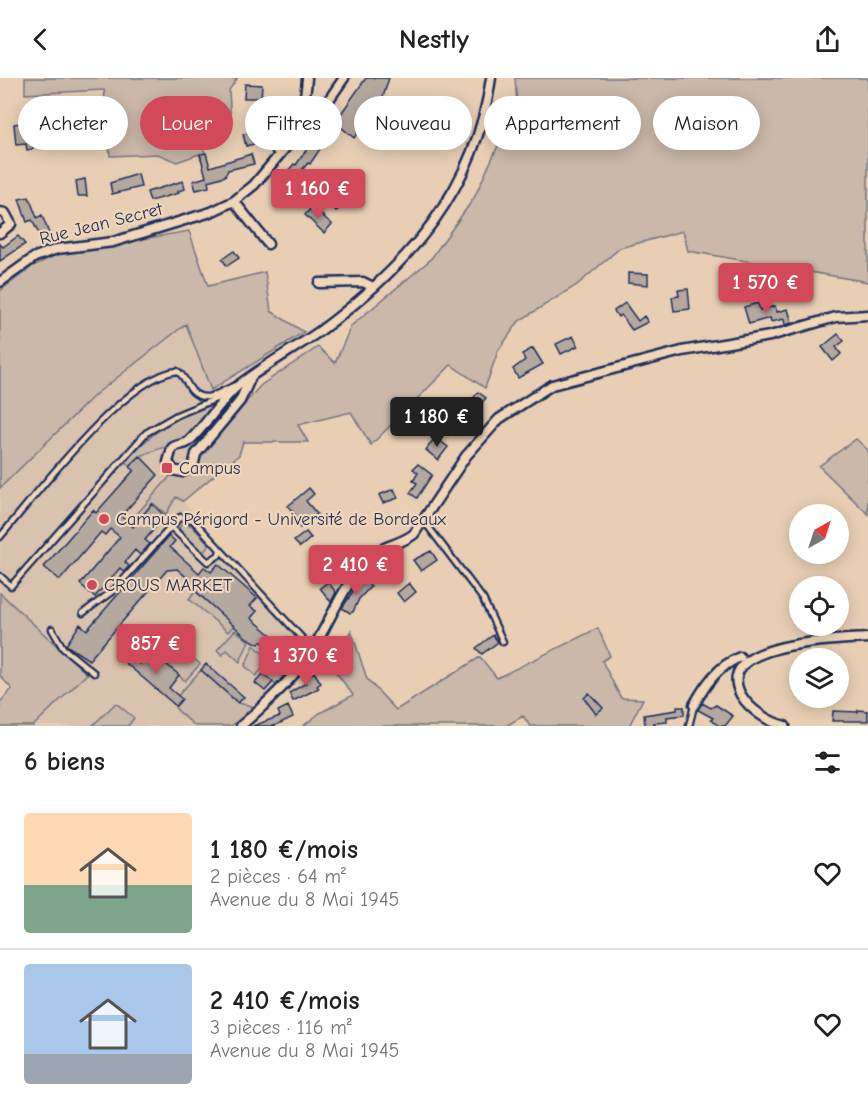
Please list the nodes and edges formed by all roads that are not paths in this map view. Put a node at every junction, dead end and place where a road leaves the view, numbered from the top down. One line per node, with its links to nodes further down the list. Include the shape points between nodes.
1 (307, 78): 4 (street)
2 (344, 78): 5 (street)
3 (491, 78): 13 (street, via 474,148 446,206 411,250)
4 (308, 96)
5 (331, 96)
6 (278, 150): 7 (street, Rue Jean Secret, via 254,185)
7 (234, 201): 10 (street); 11 (street, Rue Jean Secret, via 211,212 113,242 57,249 35,257)
8 (0, 212): 9 (street, via 12,224)
9 (0, 234)
10 (268, 244)
11 (0, 282)
12 (319, 283): 13 (street, via 363,282)
13 (373, 287): 15 (street, via 320,330)
14 (868, 315): 17 (street, via 836,317 770,336 682,351 552,385 499,419 466,456)
15 (251, 377): 16 (street); 16 (street, via 240,401 195,454 194,466 186,472 173,470 168,457 172,448 186,444)
16 (239, 385): 19 (lane, via 203,397 192,391 181,374 173,372 138,390 106,416); 21 (lane, via 221,398 177,415 146,433 11,586)
17 (424, 521): 25 (lane, via 483,599); 26 (street, via 406,540 382,548 368,559 351,580)
18 (171, 527): 20 (lane, via 180,517 193,520); 20 (lane, via 208,562); 22 (lane, via 114,590)
19 (0, 537)
20 (220, 550): 26 (lane)
21 (0, 576)
22 (83, 613)
23 (52, 629): 28 (lane, via 63,648)
24 (868, 638): 32 (street, via 790,645 751,658 743,665 738,681 744,700 764,717)
25 (503, 642)
26 (312, 649): 30 (street, via 287,683)
27 (740, 657): 29 (street, via 716,673)
28 (94, 673)
29 (694, 705): 31 (lane)
30 (241, 726)
31 (689, 726)
32 (786, 726)

